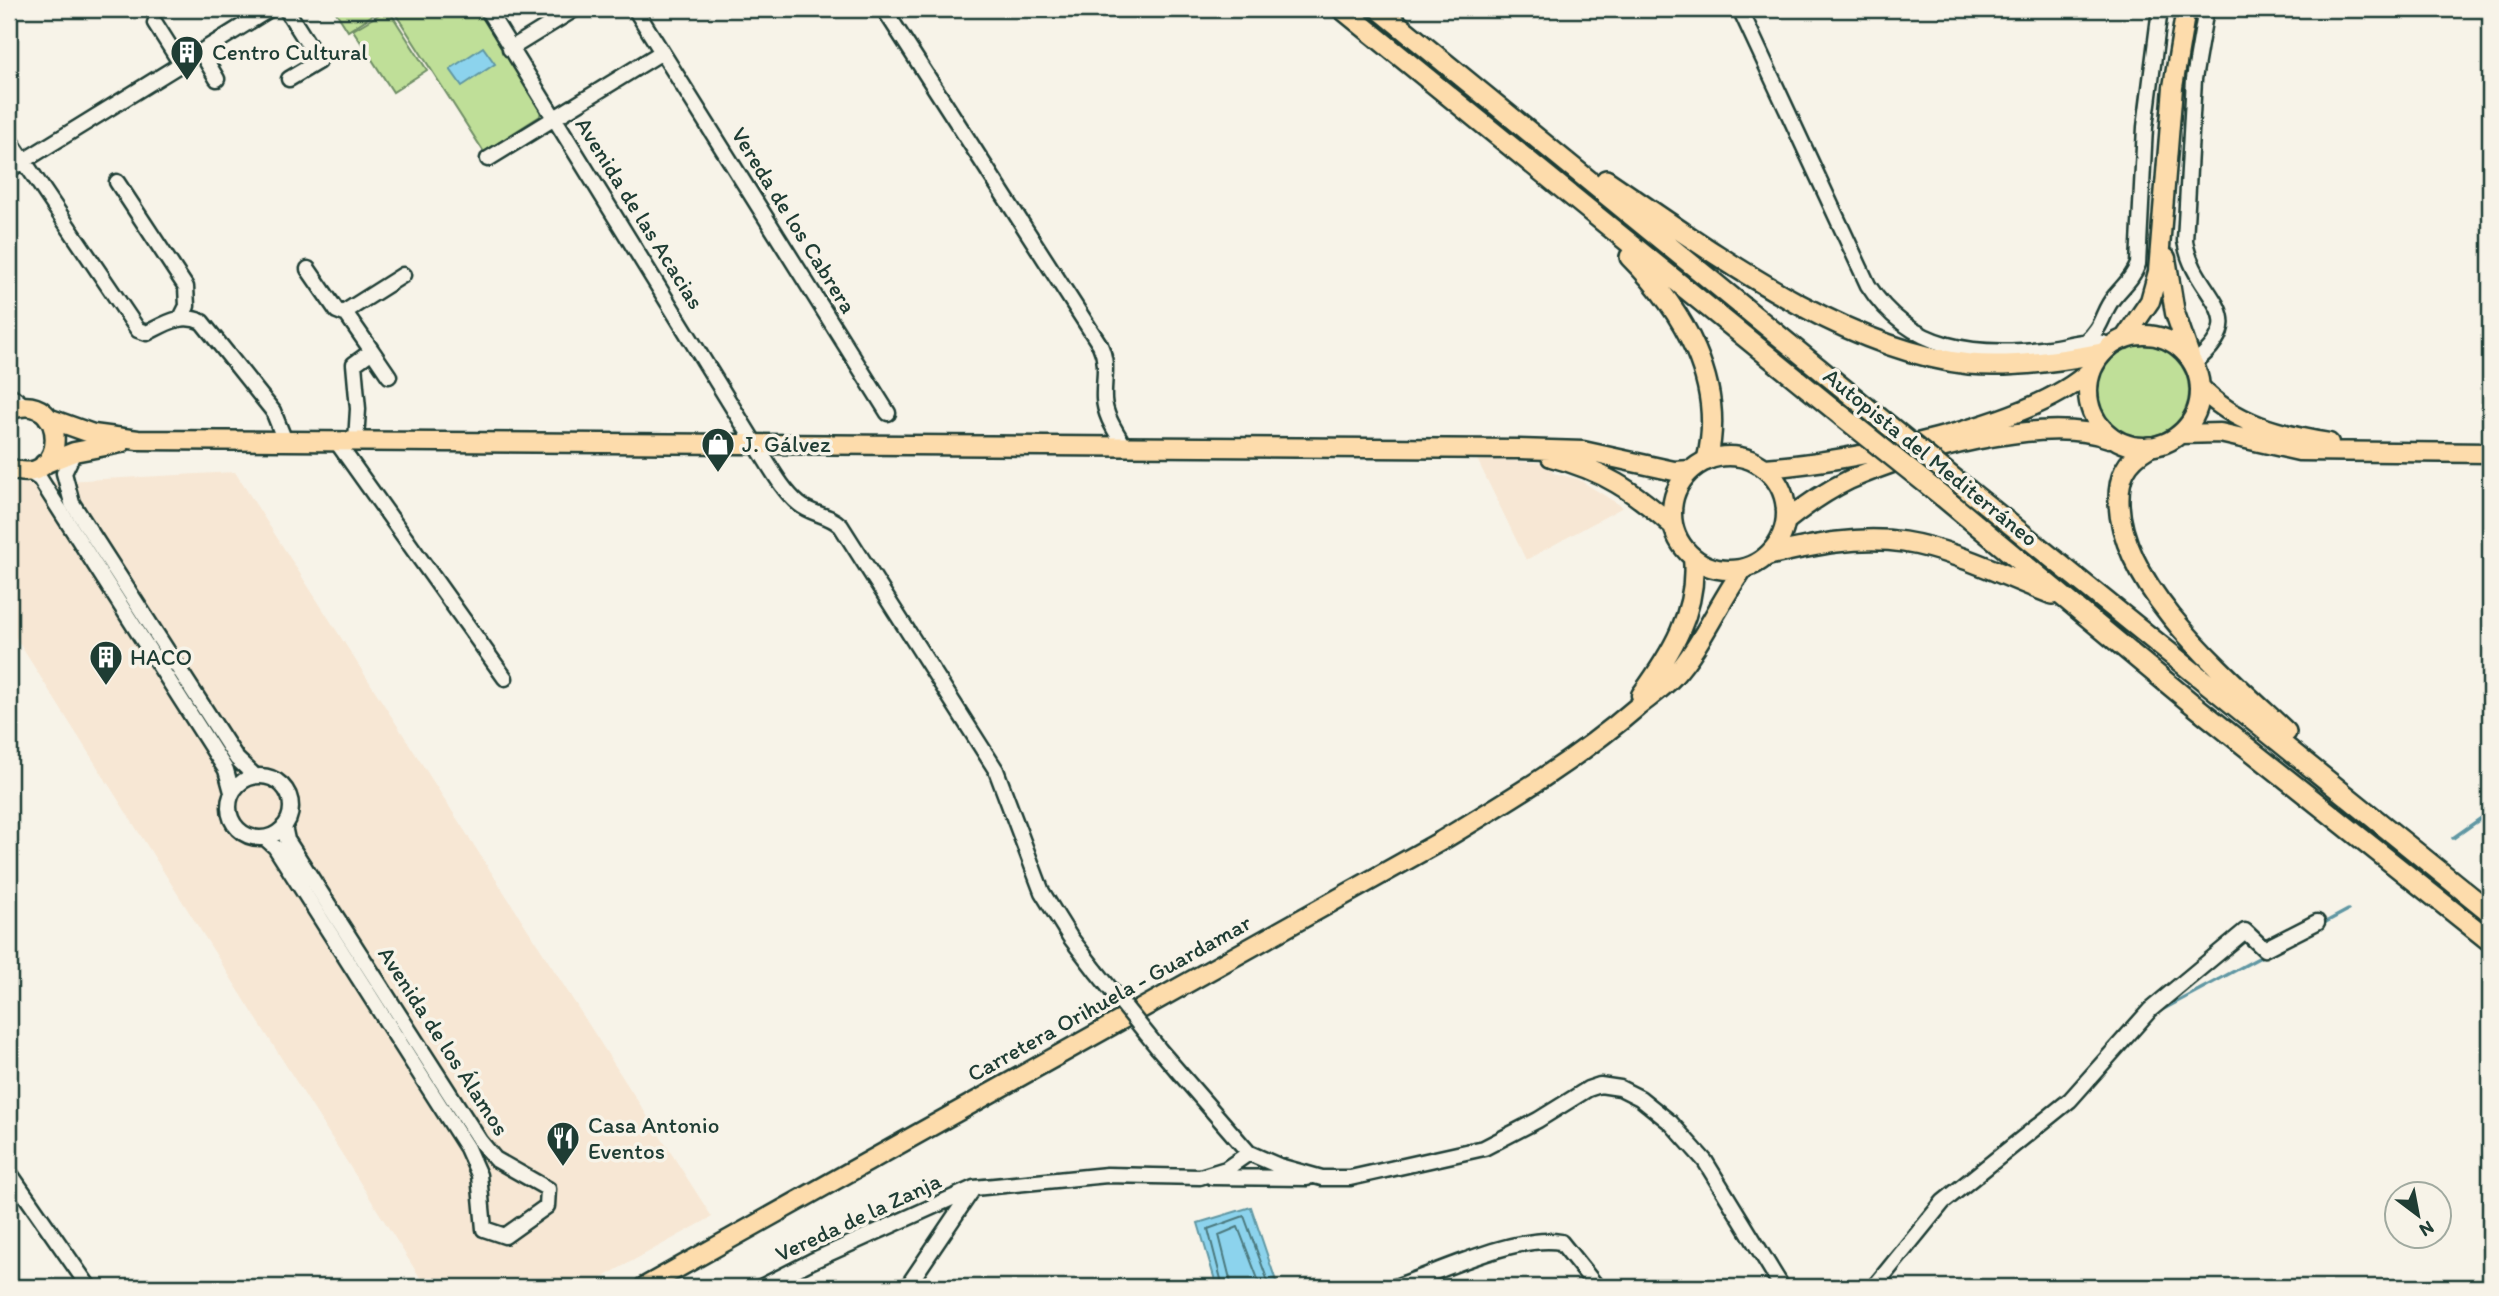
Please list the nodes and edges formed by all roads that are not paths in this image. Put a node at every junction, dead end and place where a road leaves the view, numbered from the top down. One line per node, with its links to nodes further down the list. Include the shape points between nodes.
1 (270, 9): 15 (street)
2 (286, 9): 19 (street, via 319,61)
3 (487, 9): 14 (street, Avenida de las Acacias)
4 (575, 9): 14 (street)
5 (635, 9): 16 (street, Vereda de los Cabrera)
6 (884, 9): 52 (street, via 1100,345 1107,360 1107,415)
7 (1342, 9): 20 (highway, Autopista del Mediterráneo)
8 (1379, 9): 23 (highway, Autopista del Mediterráneo)
9 (1740, 9): 34 (street, via 1880,303 1917,333 1959,350 2021,352)
10 (2160, 9): 33 (street, via 2145,127 2138,264 2114,296)
11 (2186, 9): 28 (main road, via 2173,87)
12 (2206, 9): 37 (street, via 2194,79 2185,241 2192,267 2222,317 2223,328 2211,349)
13 (155, 23): 17 (street)
14 (510, 49): 21 (street, Avenida de las Acacias)
15 (201, 51): 17 (street); 18 (street)
16 (662, 51): 21 (street); 43 (street, Vereda de los Cabrera)
17 (181, 64): 25 (street)
18 (217, 79)
19 (289, 79)
20 (1474, 116): 59 (highway, via 1661,289 1688,331 1703,366 1713,437); 68 (highway, Autopista del Mediterráneo, bridge)
21 (554, 118): 24 (street); 51 (street, Avenida de las Acacias)
22 (9, 139): 25 (street)
23 (1543, 144): 35 (highway, via 1739,268 1883,344 1972,364 2068,360); 76 (highway, Autopista del Mediterráneo, bridge)
24 (488, 159)
25 (23, 161): 26 (street); 32 (street, via 138,330 147,333)
26 (9, 170)
27 (117, 182): 32 (street, via 186,287 187,306)
28 (2165, 219): 35 (main road, via 2150,301); 37 (main road, via 2167,272)
29 (308, 269): 31 (street)
30 (403, 275): 31 (street)
31 (343, 313): 36 (street)
32 (181, 318): 48 (street, via 202,322 273,411)
33 (2104, 321): 34 (street); 35 (street)
34 (2085, 342): 35 (street)
35 (2111, 345): 37 (main road, via 2142,335 2161,337 2178,346); 38 (main road)
36 (372, 351): 39 (street); 50 (street, via 354,364)
37 (2192, 362): 40 (main road)
38 (2091, 370): 47 (main road, via 2088,401 2102,430); 61 (main road, via 2058,395 1981,425 1861,455)
39 (389, 376)
40 (2200, 387): 45 (main road, via 2199,405); 56 (main road, via 2218,405 2267,429 2332,443)
41 (9, 394): 42 (street)
42 (17, 408): 44 (main road)
43 (888, 413)
44 (48, 418): 46 (main road, via 85,431); 58 (main road, via 56,442)
45 (2180, 435): 53 (main road); 56 (main road, via 2220,433 2300,451)
46 (138, 440): 48 (main road); 55 (main road)
47 (2115, 440): 53 (main road); 63 (main road, via 2093,432 2040,430 1953,446 1847,481)
48 (285, 441): 49 (main road)
49 (336, 441): 50 (main road); 69 (street)
50 (356, 441): 51 (main road)
51 (754, 442): 52 (main road); 79 (street, Avenida de las Acacias, bridge, via 790,495 814,513 832,517 863,561 996,770 1042,892 1070,937)
52 (1123, 444): 54 (main road)
53 (2149, 447): 75 (highway, via 2125,465 2118,492 2128,546 2152,589 2230,678 2299,744)
54 (1518, 449): 59 (main road, via 1583,451 1674,471); 64 (main road, via 1589,467 1637,494)
55 (74, 452): 58 (main road); 62 (street, via 64,474)
56 (2427, 452): 57 (main road)
57 (2490, 453)
58 (43, 464): 60 (main road); 62 (street); 72 (street, via 40,479 226,770)
59 (1699, 465): 61 (main road, via 1728,456); 64 (main road, via 1679,486 1672,504)
60 (9, 468)
61 (1765, 468): 63 (main road, via 1781,492)
62 (72, 503): 71 (street, via 237,759)
63 (1786, 521): 65 (main road, via 1781,539)
64 (1672, 525): 66 (main road)
65 (1769, 555): 67 (main road); 68 (highway, via 1830,542 1902,542)
66 (1693, 558): 67 (main road, via 1716,570); 70 (main road, Carretera Orihuela - Guardamar, via 1695,583 1690,604 1671,650 1634,704)
67 (1743, 569): 70 (main road, Carretera Orihuela - Guardamar, via 1672,677)
68 (2066, 599): 78 (highway, Autopista del Mediterráneo)
69 (505, 678)
70 (1594, 745): 85 (main road, Carretera Orihuela - Guardamar, via 1441,841)
71 (255, 776): 72 (street); 73 (street, via 276,780 286,789 291,809)
72 (232, 792): 74 (street, via 232,821 245,834)
73 (284, 826): 74 (street); 74 (street, Avenida de los Álamos, via 287,841 480,1141 495,1159 548,1189 547,1206 505,1236 484,1228 479,1175 467,1148)
74 (266, 839)
75 (2490, 905)
76 (2490, 912)
77 (2317, 922): 91 (street, via 2264,948 2245,931 2150,1010 2070,1100 1943,1202)
78 (2490, 941)
79 (1249, 1153): 81 (street, via 1226,1169); 82 (street)
80 (9, 1172): 84 (street)
81 (1200, 1177): 82 (street, Vereda de la Zanja); 83 (street, Vereda de la Zanja, via 1094,1176)
82 (1322, 1178): 90 (street, Vereda de la Zanja, via 1350,1178 1484,1148 1588,1089 1600,1085 1620,1088 1671,1123 1706,1161)
83 (974, 1188): 86 (street, Vereda de la Zanja); 87 (street)
84 (89, 1287)
85 (644, 1287)
86 (761, 1287)
87 (907, 1287)
88 (1395, 1287): 89 (street, via 1543,1239 1561,1242)
89 (1597, 1287)
90 (1782, 1287)
91 (1874, 1287)

